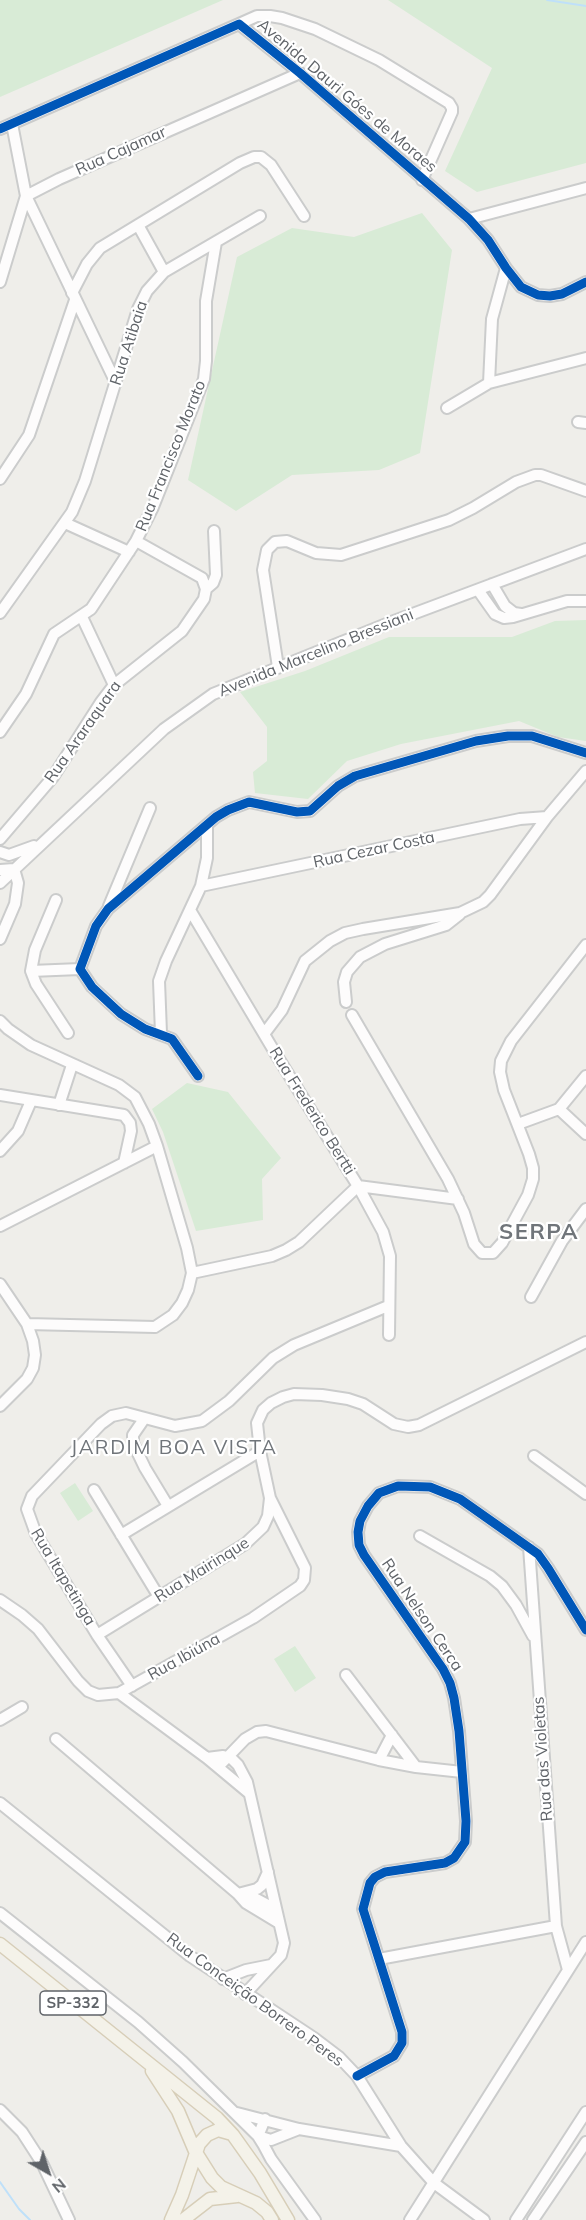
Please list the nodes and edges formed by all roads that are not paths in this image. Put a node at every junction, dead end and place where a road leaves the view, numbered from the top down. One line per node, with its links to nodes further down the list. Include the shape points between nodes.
1 (239, 24): 2 (street, Avenida Dauri Góes de Moraes); 3 (street, Avenida Dauri Góes de Moraes); 5 (street, via 257,16 270,16 315,29 379,60 449,103 452,112)
2 (300, 73): 5 (street, Avenida Dauri Góes de Moraes); 7 (street, Rua Cajamar)
3 (12, 124): 4 (street, Avenida Dauri Góes de Moraes); 7 (street)
4 (0, 129)
5 (422, 180): 10 (street, Avenida Dauri Góes de Moraes)
6 (586, 188): 10 (street)
7 (26, 196): 15 (street); 17 (street)
8 (260, 216): 12 (street, Rua Atibaia)
9 (304, 216): 11 (street, via 271,165 254,157)
10 (469, 219): 13 (street, Avenida Dauri Góes de Moraes)
11 (138, 225): 14 (street); 17 (street, via 100,248 87,264)
12 (216, 242): 14 (street, Rua Atibaia); 26 (street, Rua Francisco Morato, via 206,301 204,379)
13 (506, 268): 16 (street, Avenida Dauri Góes de Moraes, via 521,287 538,296 562,294); 20 (street, via 492,319)
14 (164, 272): 19 (street, Rua Atibaia, via 138,309)
15 (0, 282)
16 (586, 282)
17 (73, 296): 19 (street); 22 (street, via 35,419)
18 (586, 358): 20 (street)
19 (116, 383): 24 (street, Rua Atibaia, via 85,481)
20 (489, 383): 21 (street)
21 (447, 408)
22 (0, 479)
23 (586, 491): 36 (street, via 535,475 449,520 341,555 316,553 287,541 275,542 267,550 263,570)
24 (65, 524): 28 (street); 33 (street, Rua Atibaia)
25 (214, 531): 30 (street, Rua Araraquara, via 216,575)
26 (136, 541): 28 (street, Rua Francisco Morato); 30 (street, via 198,575)
27 (586, 549): 29 (street, Avenida Marcelino Bressiani)
28 (129, 552): 35 (street, Rua Francisco Morato, via 95,604)
29 (492, 584): 31 (street, Avenida Marcelino Bressiani); 34 (street, via 505,606)
30 (206, 589): 37 (street, Rua Araraquara, via 204,599 182,632)
31 (478, 590): 34 (street, via 499,616); 36 (street, Avenida Marcelino Bressiani)
32 (586, 601): 34 (street, via 567,601)
33 (0, 613)
34 (521, 614)
35 (82, 616): 37 (street); 38 (street, Rua Francisco Morato, via 54,634 26,694)
36 (278, 667): 45 (street, Avenida Marcelino Bressiani, via 233,684 193,706)
37 (114, 685): 44 (street, Rua Araraquara, via 53,777)
38 (0, 732)
39 (586, 753): 43 (street, via 532,736 476,741 355,776 310,812 249,802 228,810)
40 (586, 771): 42 (street, Rua Frederico Bertti)
41 (150, 808): 53 (street)
42 (547, 817): 50 (street, Rua Cezar Costa, via 520,819); 55 (street, Rua Frederico Bertti, via 490,895)
43 (207, 825): 50 (street, via 207,858); 53 (street)
44 (0, 839)
45 (43, 843): 46 (street, via 9,855); 47 (street, Avenida Marcelino Bressiani)
46 (0, 852)
47 (14, 869): 48 (street); 49 (street, Avenida Marcelino Bressiani); 52 (street, via 18,883)
48 (0, 870)
49 (0, 883): 52 (street, via 10,888)
50 (201, 886): 54 (street)
51 (56, 900): 59 (street)
52 (15, 904): 56 (street)
53 (108, 909): 58 (street, via 96,926)
54 (190, 910): 64 (street, via 159,981); 65 (street)
55 (460, 913): 60 (street, Rua Frederico Bertti, via 446,925 385,944 360,957 347,972); 65 (street, Rua Frederico Bertti, via 363,929 330,941 304,961 282,1010)
56 (0, 939)
57 (586, 945): 73 (street, via 501,1061 504,1090)
58 (80, 969): 59 (street); 64 (street, via 92,987 121,1014 145,1029)
59 (30, 971): 63 (street)
60 (346, 1002)
61 (352, 1015): 79 (street)
62 (0, 1021): 66 (street, via 31,1044)
63 (68, 1033)
64 (161, 1033): 67 (street, via 177,1044)
65 (264, 1034): 78 (street, Rua Frederico Bertti)
66 (72, 1065): 71 (street); 75 (street, via 129,1091 142,1109)
67 (198, 1076)
68 (586, 1076): 72 (street)
69 (0, 1095): 70 (street)
70 (31, 1101): 71 (street); 76 (street, via 18,1131)
71 (59, 1105): 77 (street, via 124,1115 131,1131)
72 (559, 1109): 73 (street); 74 (street)
73 (518, 1124): 79 (street, via 533,1179 502,1243 492,1253 477,1249)
74 (586, 1134)
75 (157, 1146): 77 (street); 82 (street)
76 (0, 1151)
77 (124, 1162): 81 (street)
78 (358, 1186): 79 (street); 82 (street, via 286,1250); 85 (street, Rua Frederico Bertti, via 388,1244)
79 (458, 1199)
80 (586, 1209): 84 (street, via 562,1241)
81 (2, 1221)
82 (192, 1273): 86 (street, via 182,1303 155,1327)
83 (0, 1284): 86 (street)
84 (531, 1297)
85 (388, 1306): 87 (street, Rua Frederico Bertti); 90 (street, via 294,1345 273,1358 202,1421 175,1426)
86 (27, 1324): 89 (street, via 35,1355 33,1368)
87 (389, 1335)
88 (586, 1342): 91 (street, Rua Mairinque, via 420,1425 394,1424 348,1398 294,1394 283,1397 271,1403 256,1423)
89 (0, 1406)
90 (144, 1419): 96 (street, via 134,1435 136,1452); 103 (street, Rua Itapetinga, via 120,1413 101,1424 44,1482 27,1509 36,1534)
91 (260, 1451): 95 (street, Rua Mairinque); 96 (street)
92 (534, 1456): 94 (street)
93 (94, 1490): 97 (street)
94 (586, 1494)
95 (270, 1498): 100 (street, Rua Mairinque, via 267,1516 257,1534); 106 (street, Rua Ibiúna, via 305,1568 304,1580 254,1618)
96 (168, 1506): 97 (street)
97 (121, 1535): 100 (street)
98 (420, 1536): 104 (street, via 502,1586)
99 (529, 1547): 102 (street, Rua Nelson Cerca, via 548,1568); 104 (street, Rua das Violetas); 119 (street, Rua Nelson Cerca, via 460,1499 430,1487 387,1489 368,1506 360,1521 359,1545 364,1556 450,1683)
100 (159, 1597): 103 (street, Rua Mairinque)
101 (0, 1600): 107 (street, via 38,1629 88,1691 98,1695)
102 (586, 1630)
103 (97, 1635): 106 (street, Rua Itapetinga)
104 (534, 1638): 128 (street, Rua das Violetas)
105 (346, 1675): 110 (street)
106 (132, 1686): 107 (street, Rua Ibiúna)
107 (119, 1694): 114 (street)
108 (22, 1707): 109 (street)
109 (1, 1716)
110 (392, 1735): 115 (street); 117 (street)
111 (56, 1739): 124 (street)
112 (240, 1746): 113 (street); 115 (street, via 252,1734 266,1731); 118 (street)
113 (227, 1756): 114 (street); 116 (street); 118 (street)
114 (207, 1758): 116 (street)
115 (379, 1760): 117 (street)
116 (218, 1767): 120 (street)
117 (416, 1767): 119 (street)
118 (241, 1770): 120 (street); 121 (street)
119 (462, 1772): 131 (street, Rua Nelson Cerca, via 466,1821 461,1850 445,1863 385,1872 370,1883 363,1909)
120 (232, 1778): 121 (street)
121 (250, 1794): 123 (street)
122 (0, 1803): 134 (street, Rua Conceição Borrero Peres)
123 (268, 1872): 124 (street, via 262,1885); 125 (street)
124 (242, 1894): 125 (street); 127 (street, via 253,1909)
125 (275, 1909): 127 (street)
126 (0, 1912): 140 (street, via 138,2022)
127 (279, 1923): 132 (street, via 283,1950)
128 (556, 1926): 131 (street); 133 (street, Rua das Violetas)
129 (586, 1942): 133 (street)
130 (0, 1944): 136 (main road, SP-332)
131 (379, 1959): 137 (street, Rua Nelson Cerca, via 402,2043 394,2056)
132 (272, 1965): 134 (street); 135 (street)
133 (568, 1970): 152 (street)
134 (223, 1979): 135 (street, Rua Conceição Borrero Peres)
135 (245, 1994): 137 (street, Rua Conceição Borrero Peres, via 314,2038)
136 (146, 2062): 139 (main road, SP-332); 145 (main road, SP-332)
137 (357, 2076): 149 (street, Rua Conceição Borrero Peres)
138 (0, 2110): 155 (street, via 22,2132 42,2163)
139 (178, 2111): 150 (main road, SP-332); 153 (main road, via 187,2159)
140 (233, 2111): 142 (street); 146 (street)
141 (586, 2112): 163 (street)
142 (265, 2119): 143 (street); 146 (street)
143 (278, 2122): 144 (street); 147 (street)
144 (299, 2129): 147 (street); 149 (street)
145 (233, 2135): 150 (main road, via 225,2130 212,2132); 159 (main road, SP-332)
146 (258, 2136): 147 (street); 151 (street)
147 (275, 2138): 151 (street)
148 (586, 2142): 164 (street)
149 (401, 2146): 152 (street, Rua Conceição Borrero Peres)
150 (195, 2151): 153 (main road); 154 (main road, SP-332, via 221,2187)
151 (271, 2159): 160 (street)
152 (434, 2183): 161 (street); 162 (street, Rua Conceição Borrero Peres)
153 (182, 2195): 156 (main road)
154 (242, 2196): 157 (main road, via 210,2199); 158 (main road, SP-332, via 262,2207)
155 (69, 2220)
156 (171, 2220)
157 (183, 2220)
158 (272, 2220)
159 (288, 2220)
160 (315, 2220)
161 (410, 2220)
162 (484, 2220)
163 (516, 2220)
164 (534, 2220)

